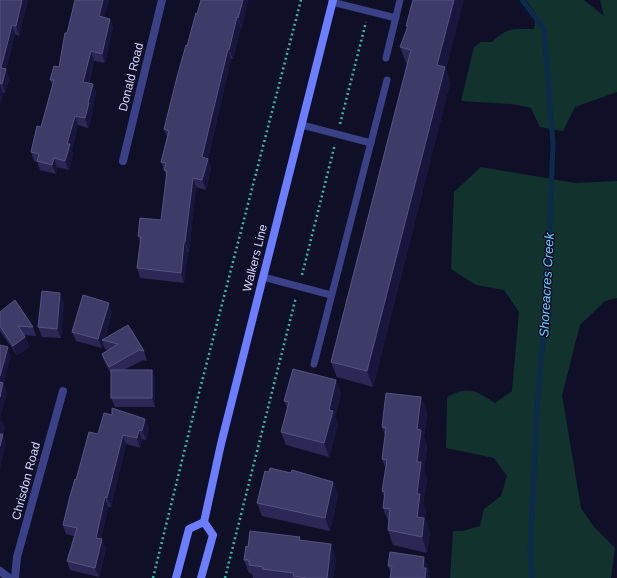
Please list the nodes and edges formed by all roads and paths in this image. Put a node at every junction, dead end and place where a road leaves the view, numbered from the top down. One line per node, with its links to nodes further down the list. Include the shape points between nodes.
1 (162, 0): 10 (street, Donald Road)
2 (301, 0): 19 (path)
3 (400, 0): 5 (lane)
4 (332, 1): 5 (lane); 8 (main road, Walkers Line)
5 (396, 18): 6 (lane)
6 (386, 58)
7 (387, 80): 9 (lane)
8 (302, 125): 9 (lane); 11 (main road, Walkers Line)
9 (371, 143): 12 (lane)
10 (123, 161)
11 (263, 277): 12 (lane); 15 (main road, Walkers Line)
12 (332, 296): 13 (lane)
13 (314, 364)
14 (63, 391): 18 (street, Chrisdon Road, via 17,558)
15 (204, 522): 20 (main road, via 189,529); 21 (main road, via 213,535)
16 (0, 571): 17 (street)
17 (9, 578)
18 (14, 578)
19 (153, 578)
20 (176, 578)
21 (201, 578)

